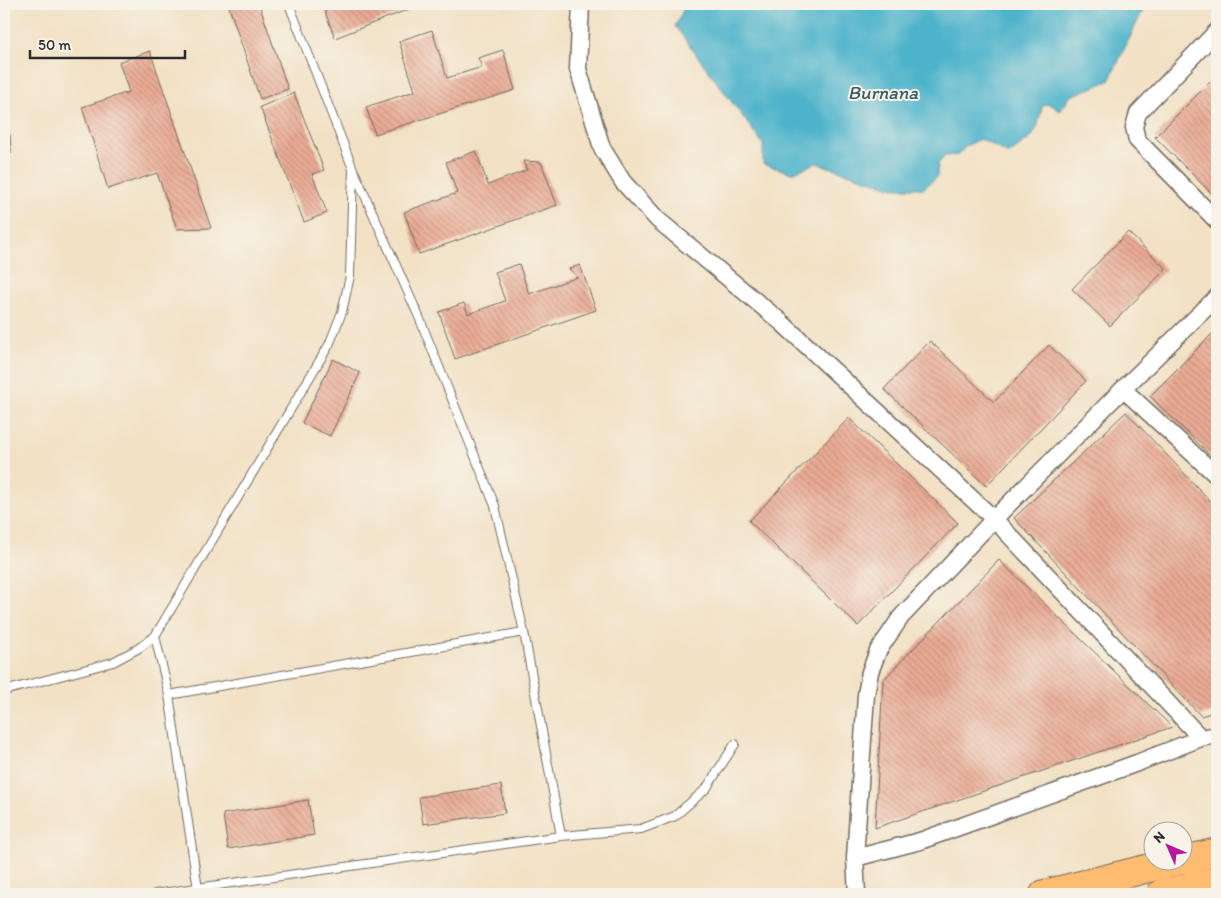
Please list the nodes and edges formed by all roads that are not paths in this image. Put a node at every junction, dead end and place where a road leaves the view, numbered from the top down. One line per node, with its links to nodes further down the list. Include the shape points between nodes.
1 (289, 4): 4 (lane)
2 (581, 4): 9 (street, via 578,69 602,148 623,182 658,220 781,322)
3 (1217, 31): 5 (street, via 1138,113 1134,127 1137,140)
4 (353, 169): 10 (lane, via 419,317 495,506); 11 (lane, via 350,276 342,312 329,345)
5 (1217, 221)
6 (1217, 296): 7 (street)
7 (1122, 390): 8 (street); 9 (street)
8 (1217, 476)
9 (994, 519): 15 (street); 20 (street, via 901,617 878,651 866,694)
10 (524, 632): 13 (lane); 17 (lane)
11 (155, 636): 12 (lane, via 113,662); 13 (lane)
12 (4, 691)
13 (169, 695): 23 (lane)
14 (1217, 735): 15 (street)
15 (1201, 738): 20 (street, via 920,841)
16 (735, 744): 17 (lane, via 706,789 674,816 641,829)
17 (561, 836): 23 (lane)
18 (1217, 852): 19 (highway)
19 (1194, 857)
20 (855, 858): 25 (street)
21 (1144, 870): 26 (highway)
22 (1217, 881): 27 (highway)
23 (198, 889): 24 (lane)
24 (155, 894)
25 (857, 894)
26 (1044, 894)
27 (1161, 894)

